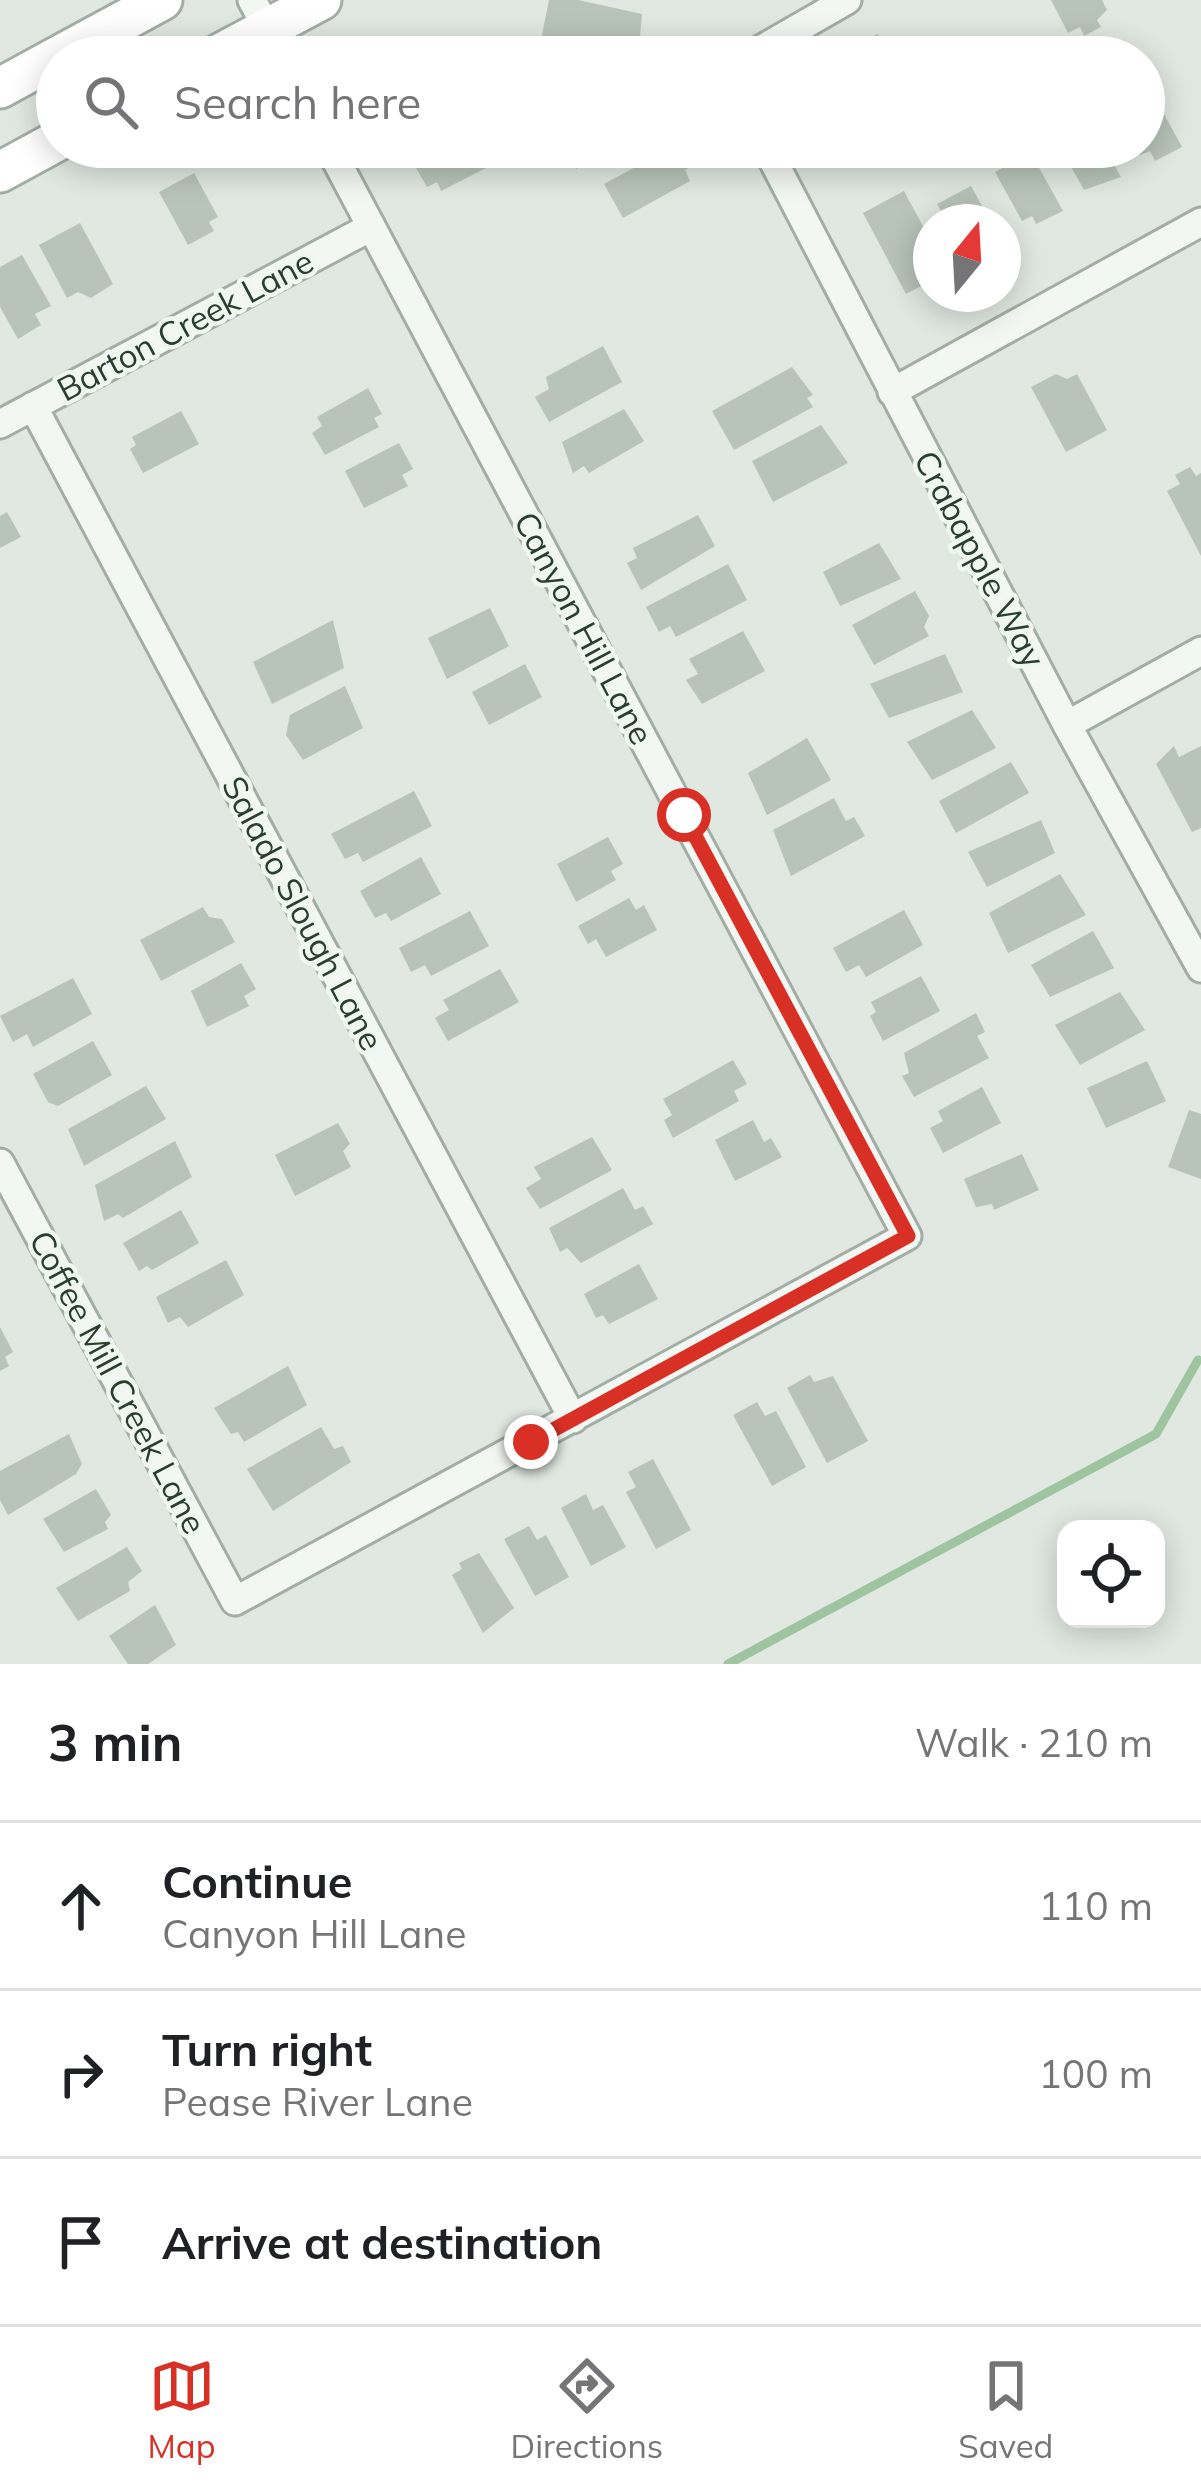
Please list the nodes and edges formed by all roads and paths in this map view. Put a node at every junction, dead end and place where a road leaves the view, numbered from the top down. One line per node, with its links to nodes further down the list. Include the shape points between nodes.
1 (162, 0): 5 (street)
2 (322, 0): 4 (street)
3 (848, 0): 6 (street)
4 (267, 29)
5 (96, 36)
6 (785, 36)
7 (36, 68): 8 (street)
8 (0, 88)
9 (36, 152): 12 (street)
10 (340, 168): 14 (street, Canyon Hill Lane)
11 (777, 168): 15 (street, Crabapple Way)
12 (0, 172)
13 (1201, 222): 15 (street)
14 (371, 226): 16 (street, Barton Creek Lane); 22 (street, Canyon Hill Lane, via 908,1236)
15 (892, 392): 19 (street, Crabapple Way)
16 (33, 406): 17 (street, Barton Creek Lane); 22 (street, Salado Slough Lane)
17 (0, 424)
18 (1201, 651): 19 (street)
19 (1067, 725): 20 (street, Crabapple Way)
20 (1201, 968)
21 (0, 1163): 22 (street, Coffee Mill Creek Lane, via 235,1601)
22 (573, 1419)

